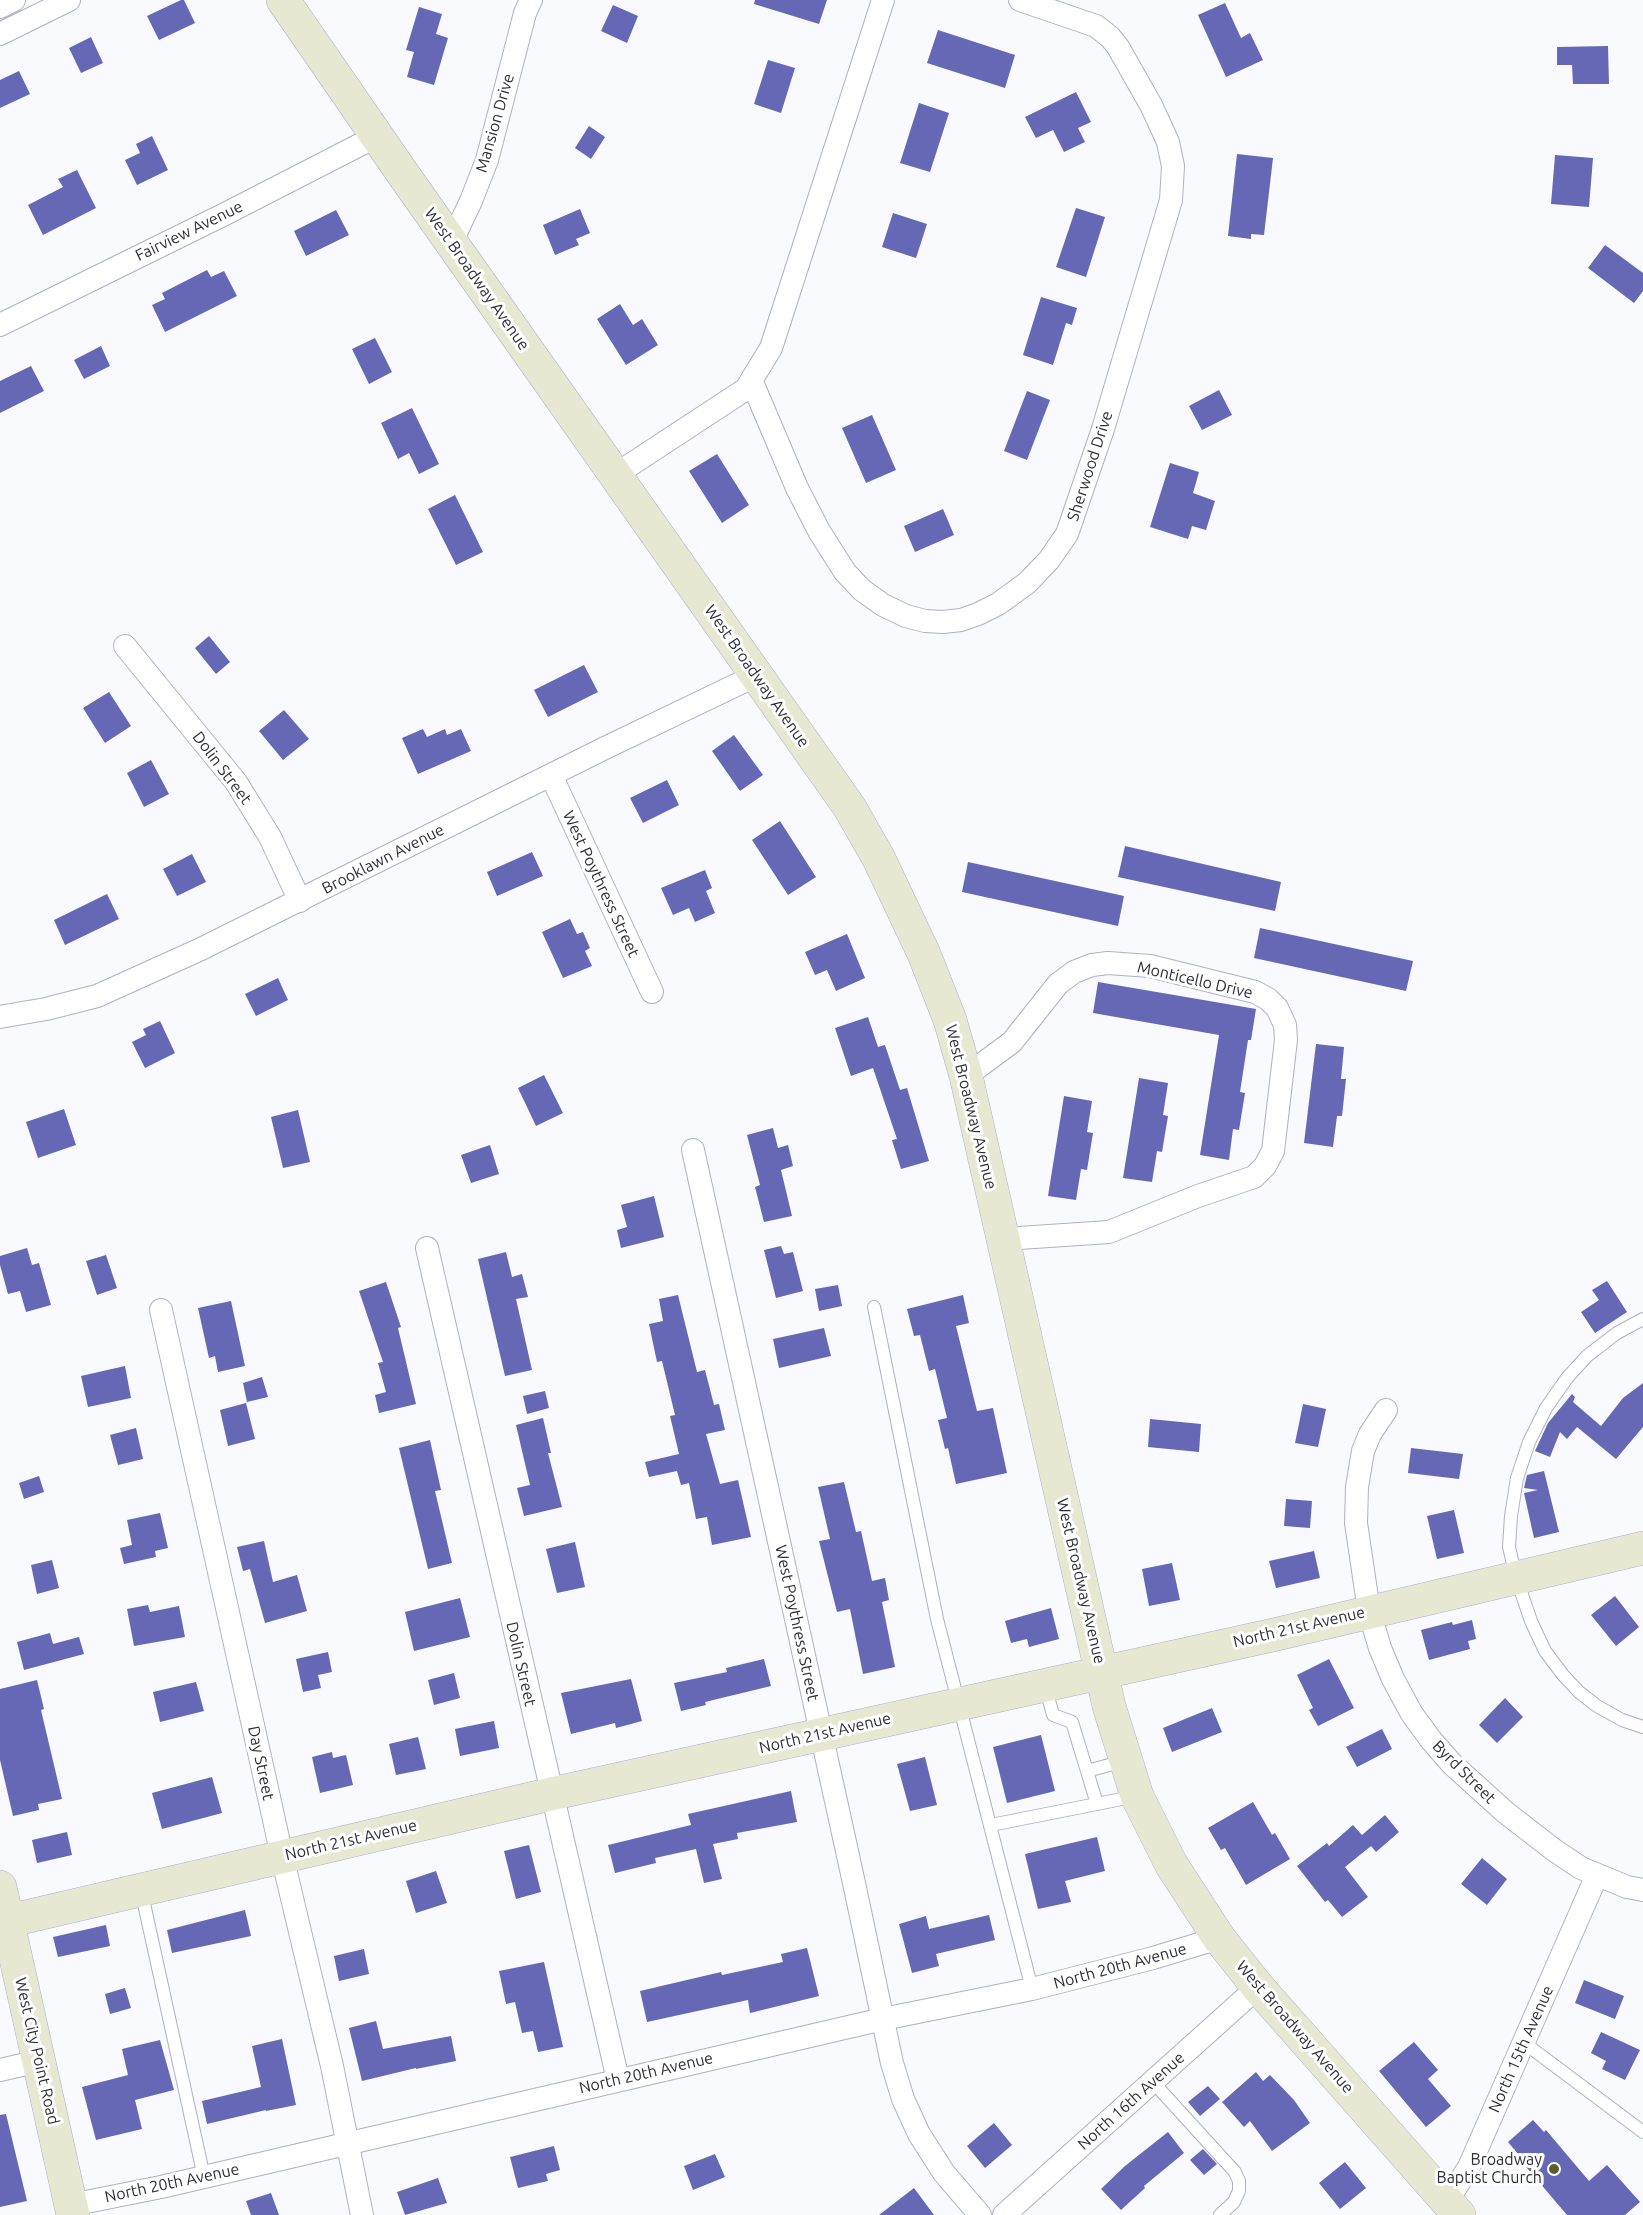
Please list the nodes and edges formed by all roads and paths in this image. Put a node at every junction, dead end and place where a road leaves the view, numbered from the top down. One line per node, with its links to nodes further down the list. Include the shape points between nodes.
1 (14, 0): 7 (street)
2 (69, 0): 8 (street)
3 (283, 0): 9 (main road, West Broadway Avenue)
4 (531, 0): 10 (street, Mansion Drive, via 487,160)
5 (883, 0): 12 (street, via 771,348)
6 (1020, 0): 12 (street, Sherwood Drive, via 1096,26 1110,37 1151,105 1168,142 1173,166 1172,200 1103,429 1067,534 1049,560 1027,583 998,604 961,620 925,621 883,605 845,572 819,531)
7 (0, 7)
8 (0, 34)
9 (377, 136): 10 (main road, West Broadway Avenue); 11 (street, Fairview Avenue)
10 (452, 243): 13 (main road, West Broadway Avenue)
11 (0, 325)
12 (752, 382): 13 (street)
13 (615, 475): 15 (main road, West Broadway Avenue)
14 (125, 646): 17 (street, Dolin Street, via 236,782 270,837)
15 (757, 675): 16 (street, Brooklawn Avenue); 20 (main road, West Broadway Avenue, via 850,808 879,859 924,954 950,1020)
16 (551, 775): 17 (street, Brooklawn Avenue); 18 (street, West Poythress Street)
17 (300, 901): 19 (street, Brooklawn Avenue, via 97,996)
18 (652, 992)
19 (0, 1017)
20 (966, 1076): 22 (main road, West Broadway Avenue); 22 (street, Monticello Drive, via 1012,1042 1058,984 1092,965 1150,966 1255,992 1277,1008 1285,1025 1273,1152 1254,1177 1109,1232)
21 (693, 1150): 35 (street, West Poythress Street)
22 (1004, 1239): 31 (main road, West Broadway Avenue)
23 (427, 1248): 38 (street, Dolin Street)
24 (874, 1307): 33 (lane, via 937,1619)
25 (161, 1310): 42 (street, Day Street)
26 (1643, 1319): 29 (lane, via 1587,1356 1574,1370 1546,1408 1529,1442 1517,1478 1511,1516 1509,1547)
27 (1386, 1410): 30 (street, Byrd Street, via 1370,1434 1357,1487 1356,1523)
28 (1643, 1548): 29 (main road, North 21st Avenue)
29 (1516, 1577): 30 (main road, North 21st Avenue); 34 (lane, via 1545,1651 1563,1676 1597,1706)
30 (1369, 1611): 31 (main road, North 21st Avenue); 43 (street, Byrd Street, via 1393,1679 1431,1740 1505,1812 1554,1850)
31 (1102, 1672): 32 (main road, North 21st Avenue); 36 (main road, West Broadway Avenue)
32 (1044, 1684): 33 (main road, North 21st Avenue); 37 (lane, via 1053,1715 1072,1722)
33 (959, 1703): 35 (main road, North 21st Avenue); 41 (lane)
34 (1643, 1727)
35 (821, 1733): 38 (main road, North 21st Avenue); 51 (street, West Poythress Street)
36 (1125, 1761): 37 (lane); 39 (main road, West Broadway Avenue)
37 (1087, 1772): 40 (lane)
38 (551, 1794): 42 (main road, North 21st Avenue); 55 (street, Dolin Street)
39 (1137, 1796): 40 (lane); 48 (main road, West Broadway Avenue, via 1172,1864)
40 (1097, 1804): 41 (lane)
41 (991, 1826): 50 (lane)
42 (282, 1856): 45 (main road, North 21st Avenue); 58 (street, Day Street)
43 (1596, 1875): 46 (street, Byrd Street); 52 (street, North 15th Avenue)
44 (0, 1887): 47 (main road, West City Point Road)
45 (141, 1889): 47 (main road, North 21st Avenue); 59 (lane)
46 (1643, 1890)
47 (8, 1921): 53 (main road, West City Point Road)
48 (1220, 1938): 49 (main road, West Broadway Avenue); 50 (street, North 20th Avenue)
49 (1258, 1987): 56 (street, North 16th Avenue); 61 (main road, West Broadway Avenue)
50 (1032, 1989): 51 (street, North 20th Avenue)
51 (883, 2019): 55 (street, North 20th Avenue); 63 (street, West Poythress Street, via 897,2081 919,2134 944,2173)
52 (1523, 2042): 57 (lane); 61 (street, North 15th Avenue)
53 (39, 2061): 54 (street); 60 (main road, West City Point Road)
54 (0, 2070)
55 (618, 2080): 58 (street, North 20th Avenue)
56 (1153, 2082): 64 (street, North 16th Avenue); 65 (lane, via 1235,2172 1239,2191)
57 (1643, 2132)
58 (348, 2143): 59 (street, North 20th Avenue); 62 (street, Day Street)
59 (204, 2176): 60 (street, North 20th Avenue)
60 (72, 2210)
61 (1446, 2210)
62 (362, 2215)
63 (980, 2215)
64 (1004, 2215)
65 (1220, 2215)

